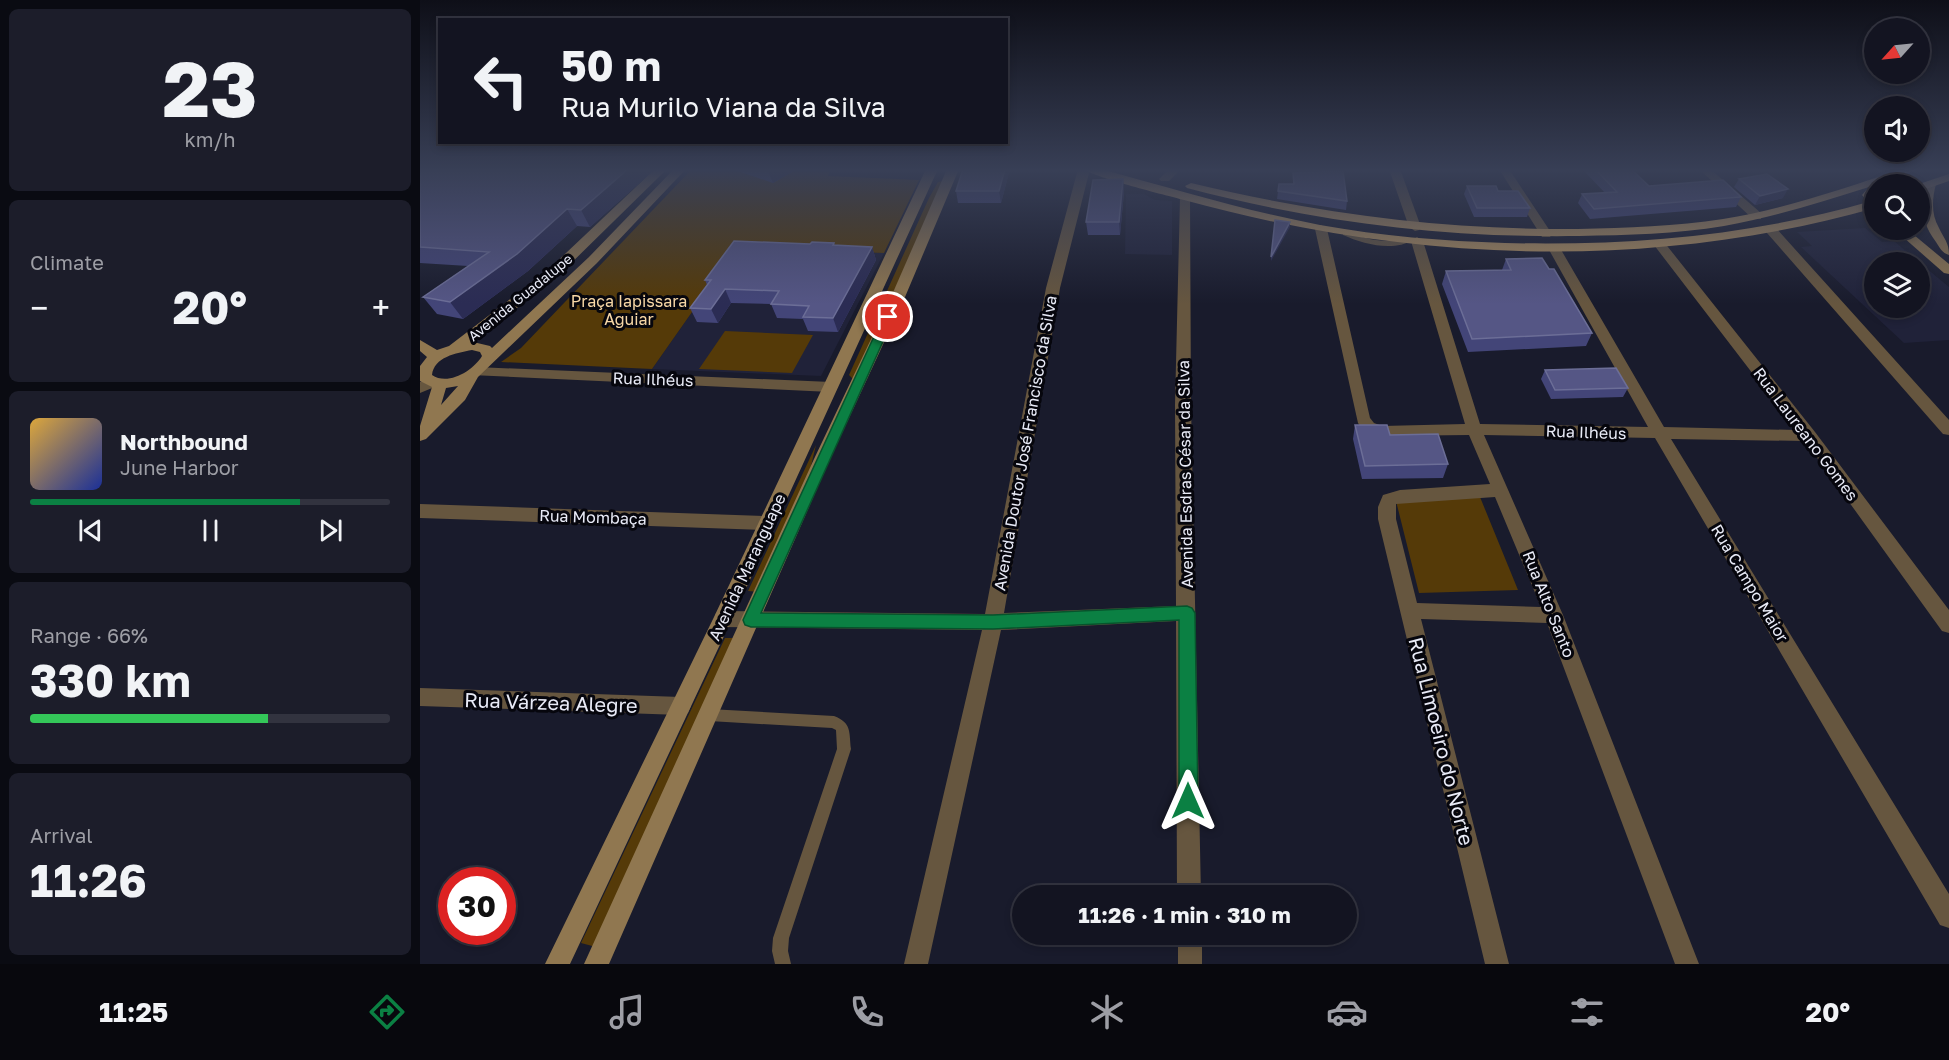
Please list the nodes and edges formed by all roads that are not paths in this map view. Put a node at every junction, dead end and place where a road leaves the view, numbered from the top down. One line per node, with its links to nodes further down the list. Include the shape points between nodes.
1 (615, 214): 27 (main road, Avenida Guadalupe, via 553,273)
2 (636, 214): 29 (main road, Avenida Guadalupe)
3 (912, 214): 31 (main road, Avenida Maranguape)
4 (933, 214): 37 (main road, Avenida Maranguape)
5 (1072, 214): 46 (street, Avenida Doutor José Francisco da Silva, via 1053,288)
6 (1186, 214): 42 (street, Avenida Esdras César da Silva, via 1183,405)
7 (1258, 214): 16 (main road)
8 (1314, 214): 18 (main road)
9 (1407, 214): 18 (street, Rua Alto Santo)
10 (1533, 214): 20 (street, Rua Campo Maior)
11 (1755, 214): 14 (street)
12 (1765, 214): 14 (main road)
13 (1835, 214): 17 (main road)
14 (1757, 216): 20 (main road)
15 (1930, 221): 23 (main road)
16 (1321, 229): 18 (main road); 32 (street, Rua Ilhéus, via 1365,424 1382,431)
17 (1771, 230): 22 (main road); 33 (street)
18 (1414, 236): 20 (main road); 32 (street, Rua Alto Santo)
19 (1913, 240): 21 (main road)
20 (1550, 241): 22 (main road); 35 (street, Rua Campo Maior)
21 (1916, 243): 24 (main road); 25 (main road)
22 (1660, 245): 36 (street, Rua Laureano Gomes)
23 (1949, 251)
24 (1949, 264)
25 (1949, 270)
26 (420, 344): 28 (main road)
27 (454, 349): 28 (main road); 29 (main road, via 485,349 488,352)
28 (428, 365): 30 (main road, via 424,377)
29 (479, 369): 30 (main road, via 459,380); 31 (street, Rua Ilhéus); 34 (main road, Avenida Guadalupe, via 460,396)
30 (431, 385): 34 (main road, Avenida Guadalupe)
31 (831, 387): 37 (main road, via 840,394 821,439); 40 (main road, Avenida Maranguape)
32 (1474, 429): 35 (street, Rua Ilhéus); 38 (street, Rua Alto Santo)
33 (1949, 430)
34 (424, 431)
35 (1660, 434): 36 (street, Rua Ilhéus); 52 (street, Rua Campo Maior)
36 (1809, 436): 47 (street, Rua Laureano Gomes)
37 (822, 459): 45 (main road, Avenida Maranguape)
38 (1502, 489): 41 (street, Rua Limoeiro do Norte, via 1400,496 1387,503 1387,519); 43 (street, Rua Alto Santo)
39 (420, 511): 40 (street, Rua Mombaça)
40 (766, 523): 44 (main road, Avenida Maranguape)
41 (1410, 610): 43 (street); 59 (street, Rua Limoeiro do Norte)
42 (1187, 613): 46 (street); 51 (street, Avenida Esdras César da Silva)
43 (1554, 615): 60 (street, Rua Alto Santo)
44 (723, 620): 45 (street); 49 (main road, Avenida Maranguape)
45 (751, 620): 46 (street); 50 (main road, Avenida Maranguape)
46 (993, 622): 57 (street, Avenida Doutor José Francisco da Silva)
47 (1949, 625)
48 (420, 698): 49 (street, Rua Várzea Alegre)
49 (681, 706): 54 (main road, Avenida Maranguape)
50 (709, 715): 55 (main road, Avenida Maranguape); 56 (lane, via 834,722 842,728 844,749 782,938)
51 (1189, 885)
52 (1949, 916)
53 (1190, 945): 58 (street)
54 (557, 964)
55 (596, 964)
56 (783, 964)
57 (916, 964)
58 (1190, 964)
59 (1497, 964)
60 (1687, 964)

